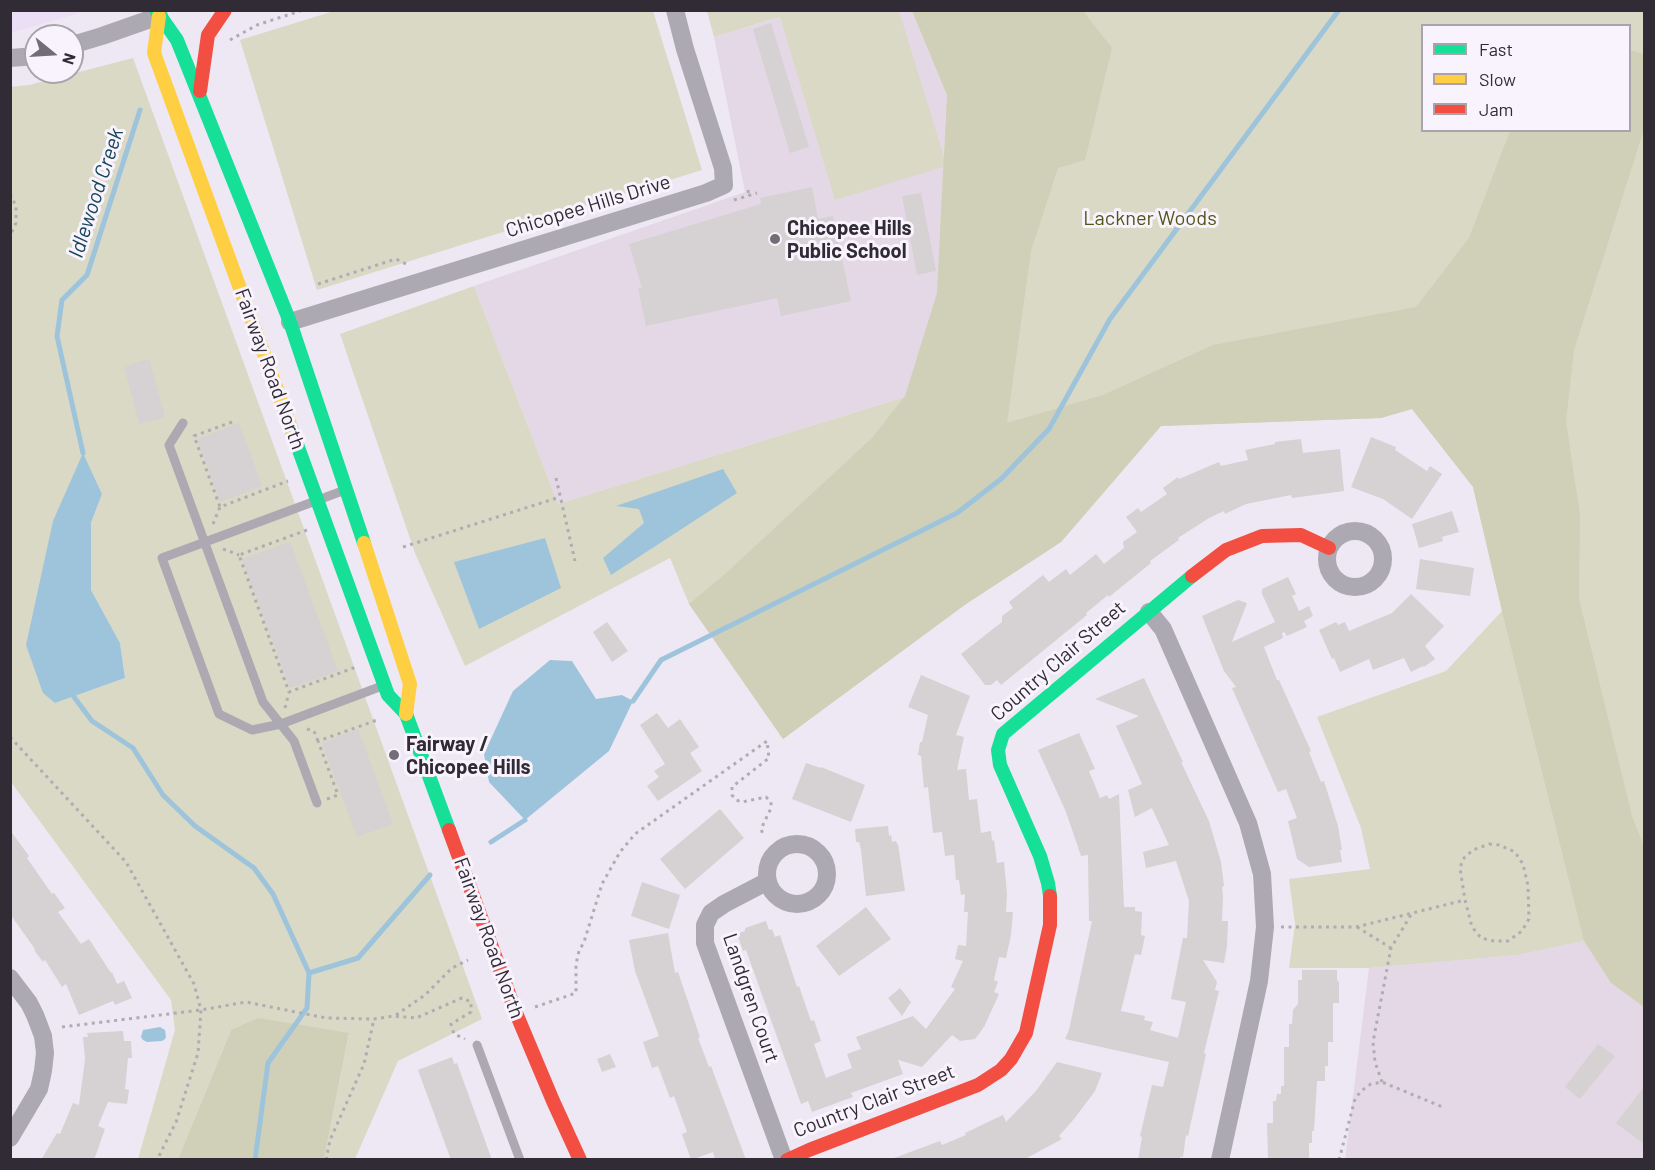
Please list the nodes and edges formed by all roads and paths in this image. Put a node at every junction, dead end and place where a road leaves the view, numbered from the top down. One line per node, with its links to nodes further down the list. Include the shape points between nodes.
1 (225, 10): 7 (main road, via 208,35)
2 (303, 10): 6 (path, via 257,25)
3 (675, 10): 14 (street, Chicopee Hills Drive, via 723,168 724,184 706,193)
4 (164, 12): 5 (street); 7 (main road, Fairway Road North); 23 (main road, Fairway Road North, via 154,53)
5 (84, 41)
6 (228, 41)
7 (200, 95): 14 (main road, Fairway Road North)
8 (747, 190): 10 (path)
9 (10, 194): 11 (path, via 16,206 16,223)
10 (749, 196)
11 (10, 236)
12 (412, 267): 13 (path, via 396,259)
13 (318, 284)
14 (290, 322): 21 (main road, Fairway Road North)
15 (232, 422): 17 (path, via 194,436)
16 (183, 423): 27 (lane, via 169,445)
17 (196, 441): 18 (path); 24 (path)
18 (188, 444)
19 (556, 478): 22 (path)
20 (292, 480): 24 (path)
21 (347, 489): 23 (lane); 38 (main road, Fairway Road North, via 410,684)
22 (560, 497): 28 (path); 32 (path)
23 (318, 500): 27 (lane); 35 (main road, Fairway Road North)
24 (220, 507): 25 (path)
25 (213, 523)
26 (310, 529): 31 (path)
27 (205, 542): 40 (lane, via 263,702); 40 (lane, via 162,558 219,714 252,730)
28 (403, 548)
29 (1329, 548): 33 (main road, via 1301,535 1262,536 1226,550)
30 (224, 550): 31 (path)
31 (239, 555): 36 (path)
32 (575, 561)
33 (1149, 612): 50 (street, Country Clair Street, via 1163,629 1248,823 1262,874); 68 (main road, Country Clair Street, via 1003,734 998,750 1000,765 1040,856 1051,904 1050,925 1026,1033 1011,1059 978,1085)
34 (360, 665): 36 (path)
35 (385, 685): 38 (main road, Fairway Road North, via 388,695); 40 (lane)
36 (289, 692): 37 (path)
37 (285, 708)
38 (406, 714): 56 (main road, Fairway Road North)
39 (380, 719): 43 (path)
40 (281, 724): 45 (lane, via 294,741)
41 (305, 729): 43 (path, via 314,731)
42 (10, 737): 55 (path, via 126,861 194,984)
43 (318, 741): 44 (path)
44 (338, 795)
45 (317, 803)
46 (764, 837): 56 (path, via 761,829 771,802 766,797 736,800 732,788 769,758 766,741 635,834 602,884 579,951 576,993)
47 (768, 881): 68 (street, Landgren Court, via 711,913 705,925 705,943)
48 (1465, 900): 48 (path, via 1460,868 1473,850 1499,844 1515,852 1523,864 1528,886 1529,919 1522,931 1508,941 1481,938 1472,927); 49 (path)
49 (1412, 913): 51 (path); 52 (path)
50 (1265, 927): 51 (path); 69 (street, Country Clair Street, via 1259,981)
51 (1356, 927): 52 (path)
52 (1391, 948): 61 (path, via 1373,1042)
53 (468, 960): 57 (path, via 452,968 426,995)
54 (10, 978): 63 (street, via 39,1024 45,1053 39,1089)
55 (201, 1010): 58 (path, via 246,1002 326,1018); 59 (path); 64 (path, via 198,1053 177,1122)
56 (516, 1013): 67 (main road, Fairway Road North)
57 (394, 1016): 58 (path); 60 (path, via 416,1018 462,998 471,1002 471,1011 451,1024 454,1034)
58 (374, 1019): 65 (path, via 364,1064 330,1140)
59 (62, 1027)
60 (477, 1045): 66 (lane)
61 (1382, 1082): 62 (path); 70 (path, via 1371,1084 1355,1099)
62 (1445, 1108)
63 (10, 1138)
64 (157, 1160)
65 (326, 1160)
66 (520, 1160)
67 (580, 1160)
68 (785, 1160)
69 (1220, 1160)
70 (1339, 1160)

